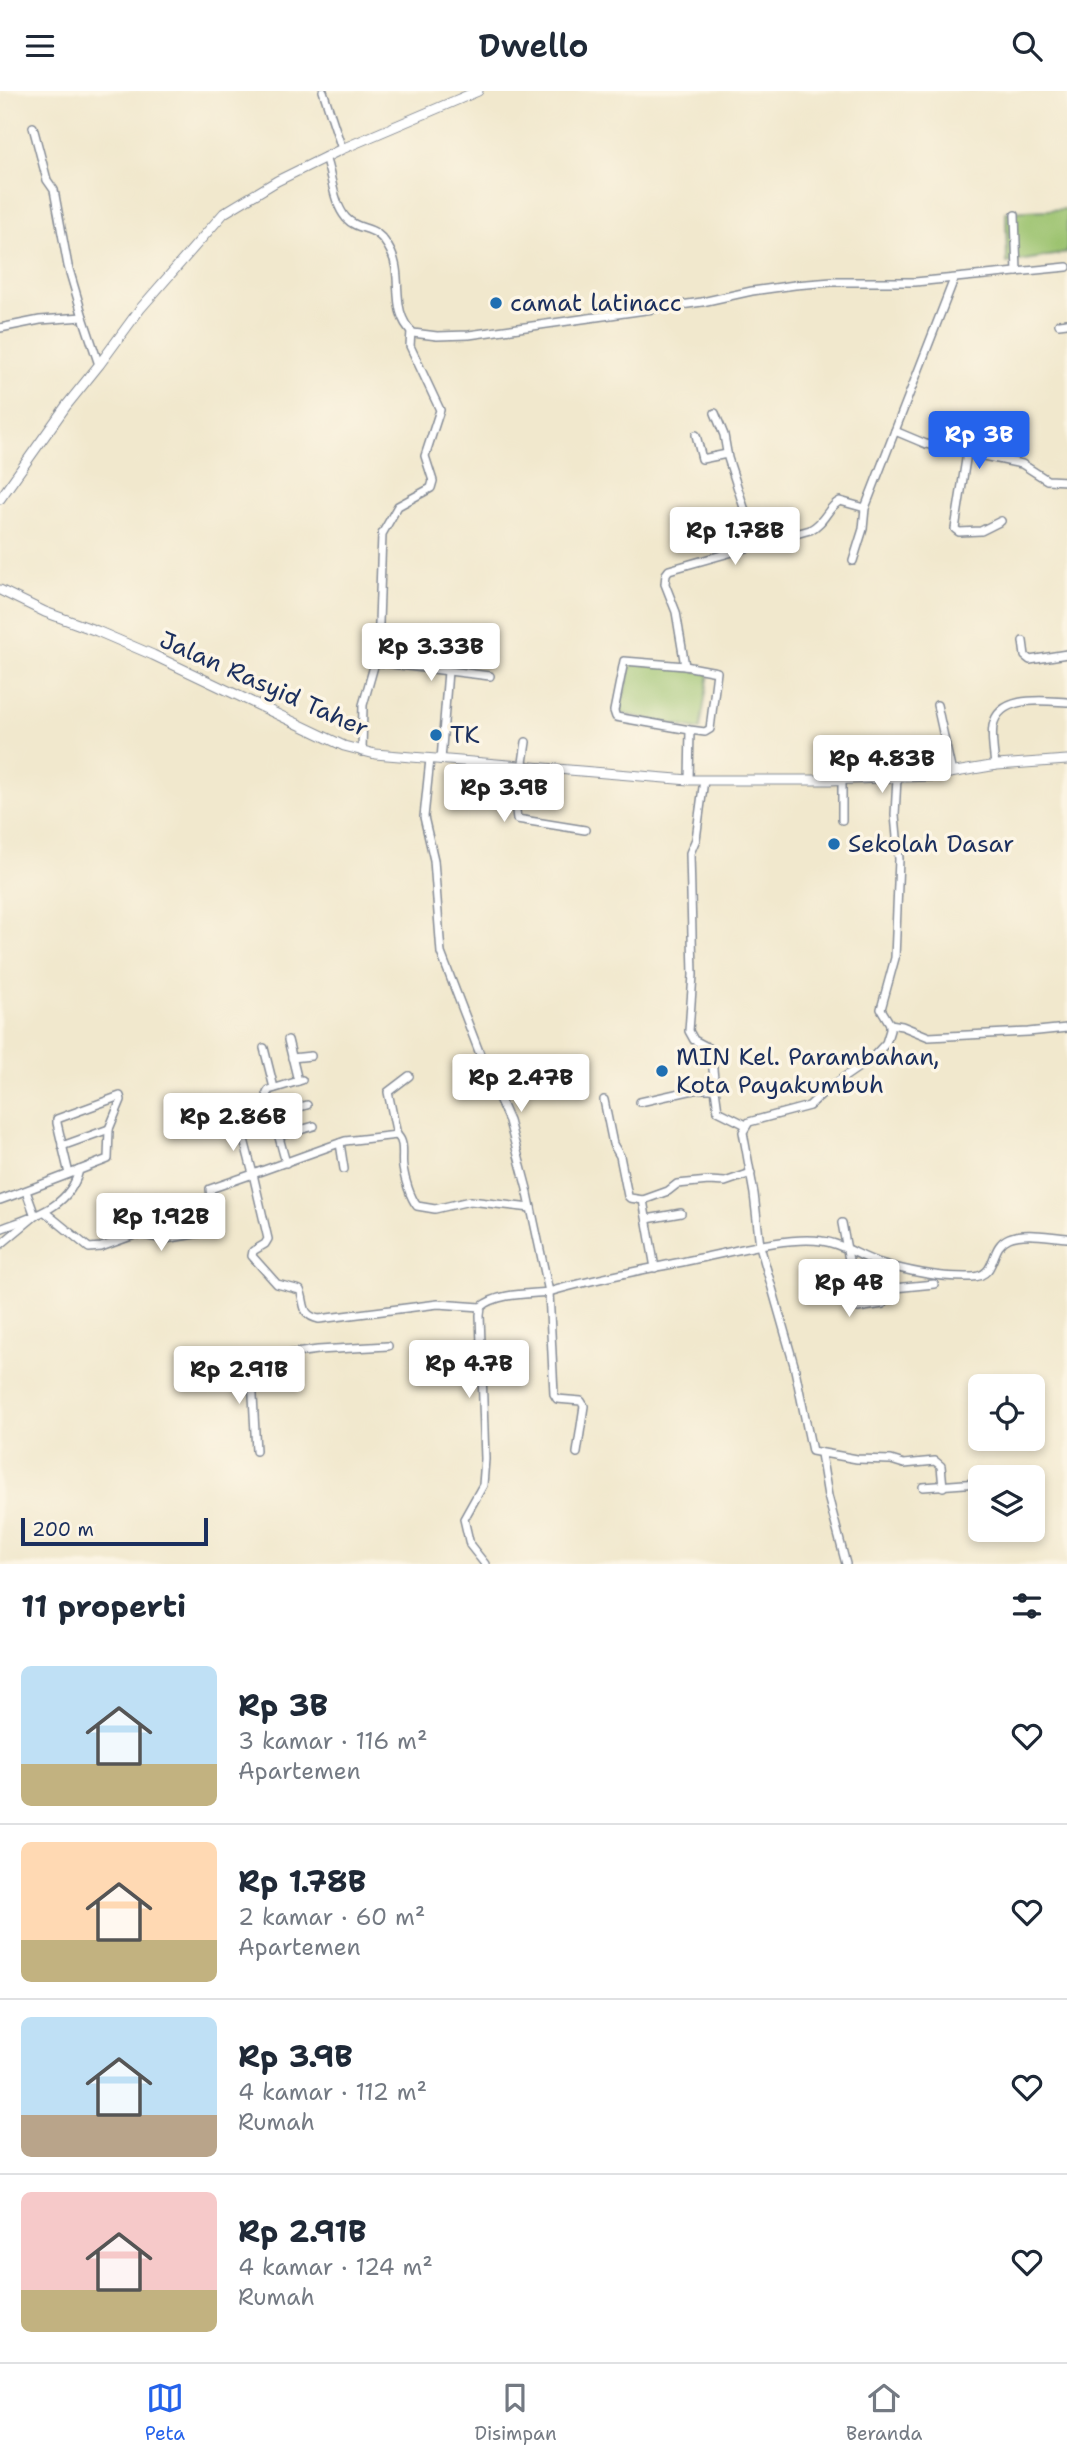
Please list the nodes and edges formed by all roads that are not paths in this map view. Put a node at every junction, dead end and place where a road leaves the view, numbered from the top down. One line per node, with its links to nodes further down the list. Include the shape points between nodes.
1 (323, 91): 5 (street)
2 (478, 91): 3 (street)
3 (461, 95): 5 (street)
4 (33, 127): 11 (street, via 47,180 55,191 68,266)
5 (342, 149): 6 (street)
6 (324, 157): 13 (street, via 348,221 378,232 393,254 401,318); 14 (street, via 249,197 214,223 147,300)
7 (1015, 215): 9 (street)
8 (1067, 267): 9 (street)
9 (1017, 272): 10 (street)
10 (954, 279): 13 (street, via 795,285 468,335); 16 (street)
11 (83, 317): 12 (street); 14 (street)
12 (0, 328)
13 (411, 331): 29 (street, via 410,345 440,412 425,456 433,481 431,488 398,506 382,534)
14 (99, 365): 21 (street)
15 (715, 413): 19 (street)
16 (895, 431): 18 (street); 22 (street)
17 (696, 435): 19 (street, via 702,459)
18 (967, 453): 20 (street, via 1022,464 1047,480); 23 (street, via 955,529 981,531)
19 (727, 454): 24 (street)
20 (1067, 481)
21 (0, 499)
22 (865, 508): 24 (street, via 834,503 814,528); 25 (street)
23 (1001, 521)
24 (756, 545): 30 (street, via 666,574)
25 (853, 561)
26 (0, 590): 38 (street, Jalan Rasyid Taher)
27 (1023, 641): 28 (street, via 1030,660)
28 (1067, 654)
29 (375, 661): 31 (street); 38 (street, via 363,705)
30 (685, 666): 35 (street, via 718,674 710,729); 35 (street, via 624,661 614,713 618,718)
31 (448, 671): 32 (street); 41 (street)
32 (490, 677)
33 (1067, 702): 42 (street, via 1025,700 999,713 992,728)
34 (937, 705): 37 (street)
35 (690, 730): 48 (street)
36 (526, 742): 43 (street)
37 (946, 745): 44 (street); 45 (street, via 916,748)
38 (362, 752): 39 (street, Jalan Rasyid Taher)
39 (430, 759): 41 (street, Jalan Rasyid Taher); 82 (street, via 424,817 434,860 441,953 509,1121)
40 (1067, 759): 42 (street, Jalan Rasyid Taher)
41 (441, 760): 43 (street, Jalan Rasyid Taher)
42 (995, 766): 44 (street, Jalan Rasyid Taher)
43 (523, 768): 48 (street, Jalan Rasyid Taher); 51 (street, via 517,819)
44 (952, 773): 45 (street, Jalan Rasyid Taher)
45 (912, 777): 46 (street, Jalan Rasyid Taher)
46 (897, 778): 47 (street, Jalan Rasyid Taher); 52 (street, via 895,958 881,1009)
47 (842, 779): 49 (street, Jalan Rasyid Taher); 50 (street)
48 (689, 780): 49 (street, Jalan Rasyid Taher)
49 (704, 781): 60 (street, via 690,853 693,975 689,1031 694,1040 711,1049)
50 (842, 820)
51 (585, 830)
52 (890, 1024): 53 (street, via 929,1037); 66 (street, via 881,1049 814,1103)
53 (1067, 1028)
54 (288, 1040): 57 (street)
55 (264, 1048): 59 (street)
56 (311, 1056): 57 (street)
57 (292, 1058): 59 (street, via 300,1080)
58 (409, 1076): 69 (street, via 388,1092)
59 (274, 1088): 64 (street, via 266,1095)
60 (715, 1089): 62 (street); 66 (street, via 718,1111)
61 (604, 1100): 80 (street, via 628,1196)
62 (640, 1102)
63 (307, 1105): 64 (street)
64 (272, 1115): 70 (street)
65 (240, 1124): 78 (street)
66 (746, 1125): 76 (street, via 743,1132)
67 (314, 1126): 70 (street)
68 (109, 1129): 72 (street); 72 (street, via 120,1096 57,1119); 75 (street, via 109,1158)
69 (397, 1135): 71 (street); 82 (street, via 402,1138 405,1174 417,1206 435,1209 470,1201)
70 (279, 1136): 73 (street)
71 (340, 1143): 73 (street); 74 (street)
72 (62, 1146): 77 (street)
73 (286, 1163): 78 (street)
74 (344, 1169)
75 (79, 1170): 77 (street); 83 (street, via 71,1190)
76 (751, 1173): 80 (street, via 725,1182 677,1184); 91 (street)
77 (69, 1174): 79 (street)
78 (253, 1174): 83 (street, via 210,1188 214,1228 206,1233 165,1239 137,1234 89,1248); 96 (street, via 268,1239 252,1256 276,1285 300,1290 305,1311 314,1317 438,1304)
79 (26, 1191): 81 (street); 85 (street)
80 (643, 1199): 86 (street)
81 (0, 1200)
82 (531, 1208): 95 (street)
83 (45, 1212): 85 (street)
84 (681, 1213): 86 (street)
85 (35, 1216): 88 (street); 90 (street)
86 (647, 1219): 93 (street)
87 (842, 1223): 92 (street)
88 (0, 1229)
89 (1067, 1238): 92 (street, via 1007,1238 986,1273 970,1277 908,1271)
90 (0, 1245)
91 (760, 1246): 92 (street, via 820,1240); 93 (street); 100 (street, via 794,1365 811,1448)
92 (849, 1251): 94 (street, via 859,1309 883,1304 894,1288)
93 (655, 1268): 95 (street)
94 (934, 1284)
95 (549, 1292): 96 (street, via 501,1299); 99 (street, via 554,1394 557,1399 581,1401 584,1406)
96 (481, 1307): 104 (street, via 484,1485 464,1519 470,1545)
97 (388, 1346): 98 (street, via 251,1359)
98 (256, 1451)
99 (577, 1453)
100 (821, 1454): 103 (street, via 904,1464 935,1461 941,1466); 105 (street)
101 (968, 1484): 103 (street)
102 (923, 1487): 103 (street)
103 (943, 1487)
104 (485, 1564)
105 (846, 1564)

